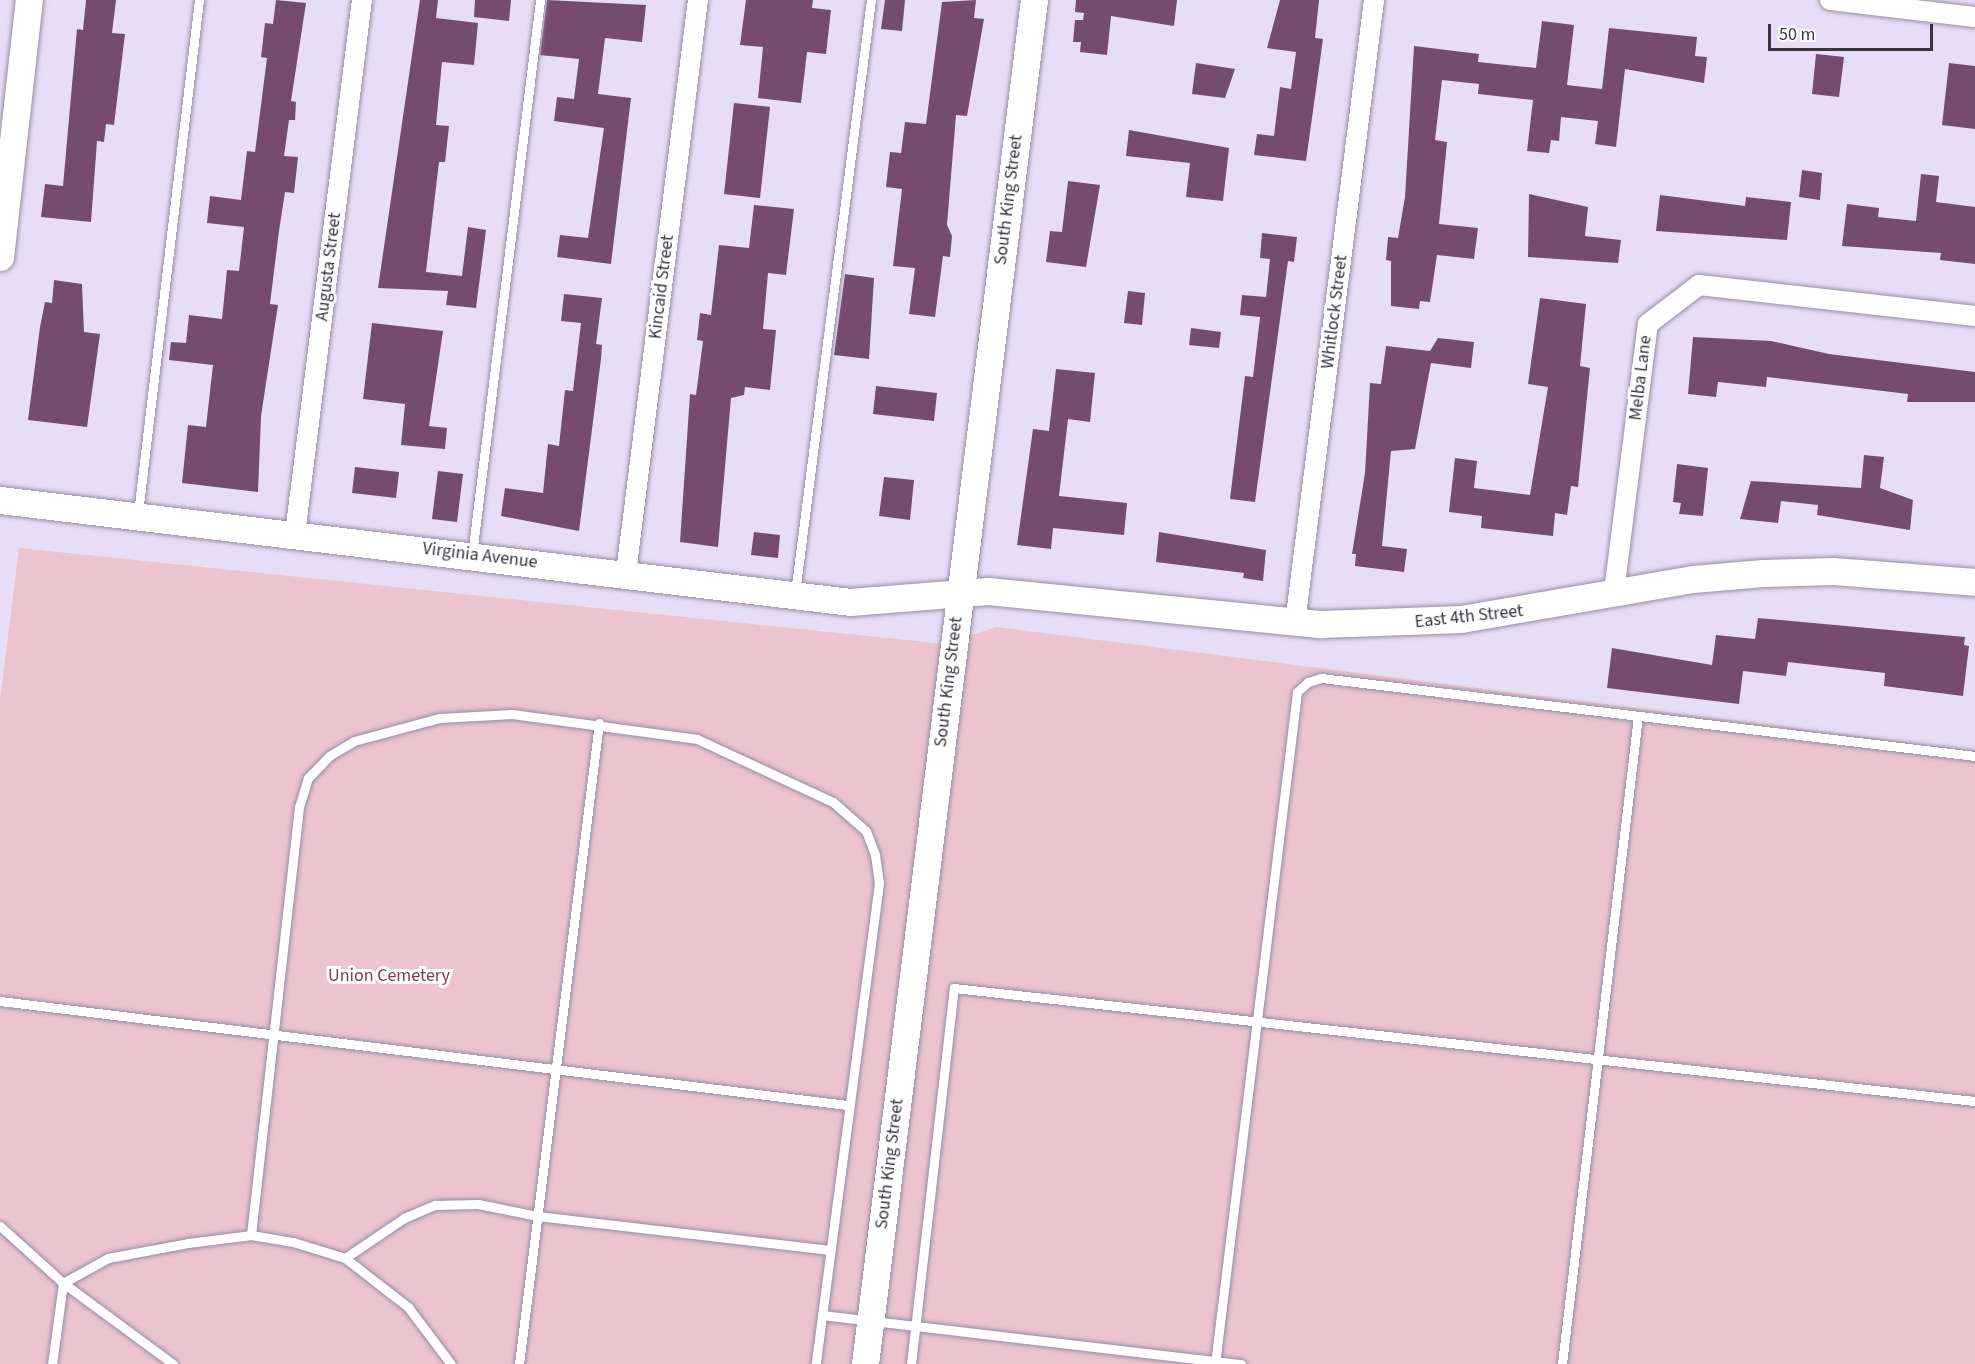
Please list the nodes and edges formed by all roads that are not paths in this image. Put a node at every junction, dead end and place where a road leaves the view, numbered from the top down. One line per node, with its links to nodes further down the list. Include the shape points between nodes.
1 (29, 0): 12 (street)
2 (199, 0): 15 (lane)
3 (362, 0): 16 (street, Augusta Street)
4 (540, 0): 17 (lane)
5 (698, 0): 18 (street, Kincaid Street)
6 (871, 0): 22 (lane)
7 (1034, 0): 21 (street, South King Street)
8 (1374, 0): 23 (street, Whitlock Street)
9 (1830, 0): 10 (street)
10 (1916, 5): 11 (street)
11 (1975, 17)
12 (0, 257)
13 (1975, 316): 20 (street, Melba Lane, via 1699,285 1648,324)
14 (0, 500): 15 (street, Virginia Avenue)
15 (137, 516): 16 (street, Virginia Avenue)
16 (295, 534): 17 (street, Virginia Avenue)
17 (472, 555): 18 (street, Virginia Avenue)
18 (626, 573): 22 (street, Virginia Avenue)
19 (1975, 582): 20 (street, East 4th Street, via 1845,571 1763,573)
20 (1614, 592): 23 (street, East 4th Street, via 1461,620)
21 (960, 594): 22 (street, Virginia Avenue, via 850,602); 23 (street, East 4th Street, via 988,591); 41 (street, South King Street)
22 (795, 595)
23 (1295, 623)
24 (1638, 717): 26 (lane); 28 (lane, via 1321,678 1308,682 1297,692); 30 (lane)
25 (599, 723): 29 (lane, via 512,714 440,718 354,741 329,756 308,778 299,807); 31 (lane); 33 (lane, via 697,739 833,802 866,831 879,883)
26 (1975, 756)
27 (0, 1000): 29 (lane)
28 (1260, 1019): 30 (lane); 42 (lane, via 954,988); 43 (lane)
29 (272, 1032): 31 (lane); 36 (lane)
30 (1596, 1056): 32 (lane); 52 (lane)
31 (555, 1072): 33 (lane); 34 (lane)
32 (1975, 1101)
33 (847, 1106): 37 (lane)
34 (537, 1216): 37 (lane); 38 (lane, via 478,1204 435,1204 404,1218); 47 (lane)
35 (0, 1226): 39 (lane)
36 (251, 1235): 38 (lane); 39 (lane, via 108,1258)
37 (830, 1250): 40 (lane)
38 (345, 1258): 46 (lane, via 408,1306)
39 (63, 1283): 44 (lane); 45 (lane)
40 (822, 1315): 41 (lane); 48 (lane)
41 (870, 1319): 42 (lane); 49 (street, South King Street)
42 (916, 1323): 43 (lane); 50 (lane)
43 (1216, 1362): 51 (lane)
44 (52, 1364)
45 (173, 1364)
46 (451, 1364)
47 (519, 1364)
48 (816, 1364)
49 (865, 1364)
50 (910, 1364)
51 (1241, 1364)
52 (1563, 1364)

